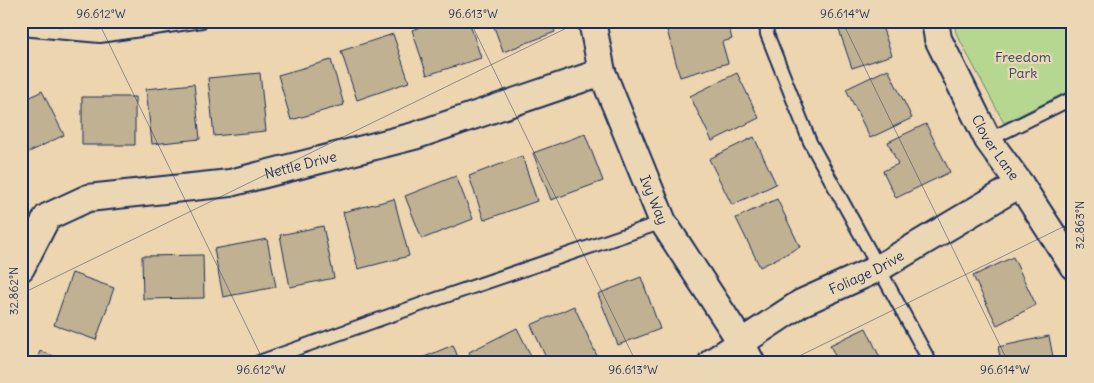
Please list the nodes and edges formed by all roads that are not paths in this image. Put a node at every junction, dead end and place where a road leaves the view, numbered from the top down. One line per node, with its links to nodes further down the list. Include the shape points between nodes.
1 (202, 21): 5 (lane, via 100,36)
2 (592, 21): 6 (street, Ivy Way)
3 (766, 21): 13 (lane, via 767,34 810,142)
4 (935, 21): 8 (street, Clover Lane, via 938,39)
5 (21, 29)
6 (602, 72): 10 (street, Ivy Way); 12 (street, Nettle Drive, via 414,136 230,183 88,198 47,217)
7 (1073, 98): 8 (lane)
8 (988, 140): 9 (street, Clover Lane)
9 (1020, 184): 11 (street, Clover Lane); 13 (street, Foliage Drive)
10 (663, 222): 14 (street, Ivy Way); 15 (lane)
11 (1073, 266)
12 (21, 268)
13 (879, 268): 14 (street, Foliage Drive, via 801,303); 17 (lane)
14 (746, 352): 16 (street, Foliage Drive)
15 (259, 362)
16 (712, 362)
17 (930, 362)

